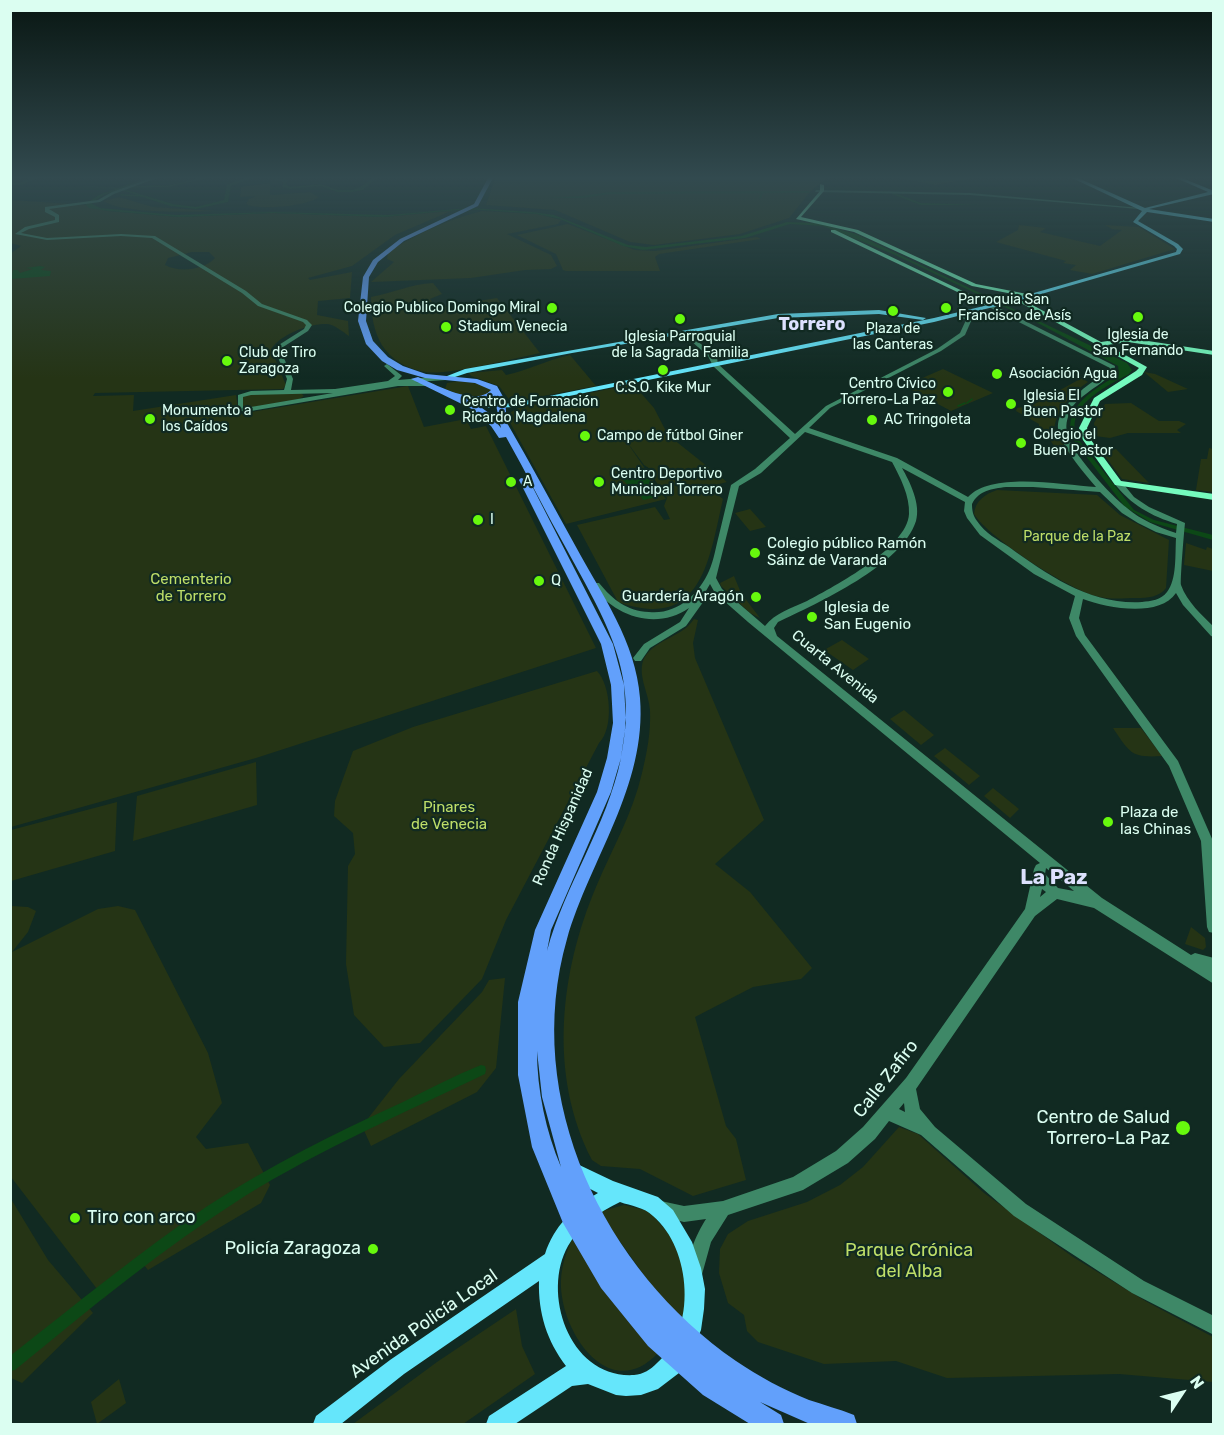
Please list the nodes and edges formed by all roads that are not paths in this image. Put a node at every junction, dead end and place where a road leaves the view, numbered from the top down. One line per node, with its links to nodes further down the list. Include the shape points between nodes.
1 (166, 245): 25 (street, via 260,305 307,323 306,330 277,348 290,379)
2 (389, 245): 6 (highway, Ronda Hispanidad, via 367,264)
3 (863, 245): 9 (main road)
4 (886, 245): 7 (main road, via 970,284)
5 (1176, 245): 8 (main road, via 1179,252)
6 (362, 286): 17 (highway, Ronda Hispanidad, via 359,336); 21 (highway, Ronda Hispanidad, via 362,321 369,342 395,366)
7 (1016, 297): 8 (main road); 9 (main road)
8 (1027, 299): 13 (main road)
9 (993, 305): 10 (main road); 14 (street)
10 (959, 314): 11 (main road); 32 (street, via 969,319 964,333 955,340 828,407)
11 (919, 320): 12 (main road, via 889,313 786,315); 16 (main road)
12 (684, 332): 16 (street); 18 (main road)
13 (1099, 345): 14 (street); 15 (main road, via 1124,340); 35 (main road, via 1143,368 1100,396 1083,428 1087,440)
14 (1087, 352): 36 (street, via 1113,369 1071,404 1063,432)
15 (1214, 353)
16 (718, 364): 29 (main road); 33 (street)
17 (387, 366): 20 (highway, Ronda Hispanidad); 22 (street, via 399,377)
18 (464, 371): 19 (main road); 21 (main road)
19 (446, 378): 20 (street); 21 (highway, Ronda Hispanidad); 23 (highway); 24 (highway, Ronda Hispanidad, via 481,382)
20 (416, 380): 21 (highway, Ronda Hispanidad); 22 (street)
21 (426, 380): 23 (highway, Ronda Hispanidad); 28 (street)
22 (384, 383): 26 (street, via 335,392)
23 (441, 390): 27 (highway, Ronda Hispanidad)
24 (497, 391): 27 (highway, via 484,398); 30 (highway, Ronda Hispanidad)
25 (287, 392): 26 (street); 28 (street, via 246,393 239,398 240,407 245,410)
26 (302, 392): 28 (street, via 306,396)
27 (466, 400): 30 (main road); 67 (highway, Ronda Hispanidad, via 491,419 510,452 598,625 620,690 620,730 611,774 543,932 528,1003 528,1078 537,1122 551,1172)
28 (297, 401)
29 (515, 405): 30 (main road); 31 (main road, via 506,413)
30 (502, 406): 31 (highway, Ronda Hispanidad)
31 (503, 423): 41 (highway, Ronda Hispanidad)
32 (804, 429): 33 (street); 34 (street)
33 (794, 437): 40 (street, via 758,471 737,483)
34 (894, 460): 38 (street); 46 (street, via 913,510 910,525 902,536 852,582)
35 (1118, 483): 37 (main road); 39 (street, via 1140,507)
36 (1102, 490): 38 (street, via 998,485); 39 (street, via 1132,518)
37 (1214, 497)
38 (969, 501): 44 (street, via 968,515 981,532)
39 (1181, 530): 42 (street)
40 (711, 575): 41 (street, via 690,604 673,613 654,616 616,607); 43 (street, Cuarta Avenida)
41 (587, 577): 63 (highway, Ronda Hispanidad, via 622,648 632,681 635,712 626,777 560,936 546,1002 548,1072)
42 (1176, 584): 44 (street, via 1166,599 1148,604 1105,604); 47 (street)
43 (718, 591): 45 (street, Cuarta Avenida); 49 (street, via 706,591 683,624 646,646)
44 (1079, 596): 57 (street, via 1074,618 1077,629 1171,759 1192,803 1207,841)
45 (747, 616): 46 (street, via 759,621); 48 (street, Cuarta Avenida)
46 (775, 620): 48 (street, via 769,628)
47 (1214, 634)
48 (776, 640): 50 (street, Cuarta Avenida)
49 (638, 658)
50 (1019, 839): 51 (street, Cuarta Avenida); 52 (street, Cuarta Avenida)
51 (1054, 865): 52 (street, via 1045,865); 53 (street, Cuarta Avenida)
52 (1040, 873): 54 (street, Cuarta Avenida); 56 (street, Calle Zafiro)
53 (1071, 880): 54 (street, via 1070,889); 55 (street)
54 (1060, 893): 55 (street); 56 (street, Calle Zafiro)
55 (1097, 902): 58 (street, via 1186,957)
56 (1030, 912): 60 (street, Calle Zafiro)
57 (1214, 927)
58 (1209, 966): 59 (street)
59 (1214, 977)
60 (908, 1087): 61 (street, Calle Zafiro); 62 (street, via 913,1112)
61 (888, 1112): 62 (street); 66 (street, Calle Zafiro, via 858,1144 821,1171 786,1188)
62 (929, 1133): 70 (street, via 1052,1234 1138,1287)
63 (573, 1171): 64 (main road); 67 (highway, Ronda Hispanidad)
64 (619, 1193): 65 (main road); 67 (main road)
65 (660, 1209): 66 (street, Calle Zafiro, via 684,1214); 69 (main road, via 681,1240)
66 (723, 1209): 69 (street, via 703,1238)
67 (581, 1215): 68 (main road, via 560,1239); 71 (highway, Ronda Hispanidad)
68 (550, 1261): 72 (main road, via 548,1291 557,1332 569,1356); 73 (main road, Avenida Policía Local, via 398,1367)
69 (694, 1275): 71 (main road, via 694,1314)
70 (1214, 1326)
71 (682, 1347): 72 (main road, via 656,1378 644,1384 626,1386); 75 (highway, Ronda Hispanidad, via 725,1397); 76 (highway, Ronda Hispanidad, via 781,1403)
72 (589, 1373): 74 (main road, via 568,1376)
73 (324, 1425)
74 (497, 1425)
75 (772, 1425)
76 (845, 1425)

